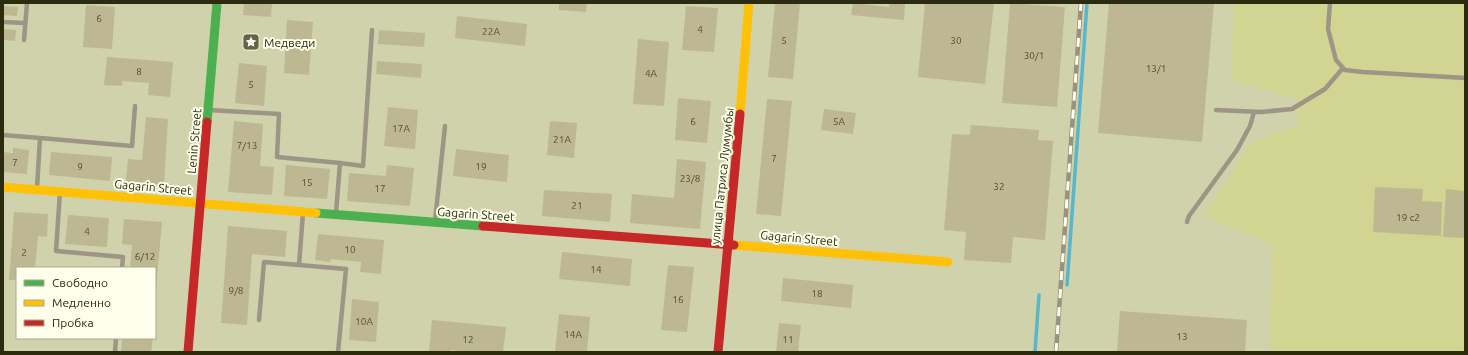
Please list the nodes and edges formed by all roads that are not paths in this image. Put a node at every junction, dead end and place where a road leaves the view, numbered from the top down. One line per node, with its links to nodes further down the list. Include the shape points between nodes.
1 (27, 3): 6 (lane)
2 (217, 3): 12 (street, Lenin Street)
3 (749, 3): 27 (street, улица Патриса Лумумбы)
4 (1330, 3): 9 (lane, via 1328,29 1336,60)
5 (3, 22): 6 (lane)
6 (25, 23): 8 (lane)
7 (372, 30): 18 (lane, via 363,166)
8 (24, 40)
9 (1343, 68): 10 (lane, via 1364,72); 14 (lane, via 1325,89 1292,109)
10 (1465, 78)
11 (135, 106): 17 (lane, via 132,146)
12 (208, 110): 18 (lane, via 279,114 277,157); 22 (street, Lenin Street)
13 (1216, 110): 14 (lane)
14 (1254, 112): 25 (lane, via 1250,126 1237,150)
15 (445, 126): 26 (lane)
16 (3, 135): 17 (lane)
17 (40, 138): 20 (lane)
18 (340, 163): 24 (lane)
19 (3, 187): 20 (street, Gagarin Street)
20 (37, 190): 21 (street, Gagarin Street)
21 (60, 192): 22 (street, Gagarin Street); 30 (lane, via 56,251 123,257)
22 (200, 203): 23 (street, Gagarin Street); 34 (street, Lenin Street)
23 (303, 212): 24 (street, Gagarin Street); 29 (lane)
24 (336, 214): 26 (street, Gagarin Street)
25 (1187, 222)
26 (435, 223): 27 (street, Gagarin Street)
27 (728, 244): 28 (street, Gagarin Street); 36 (street, улица Патриса Лумумбы)
28 (948, 262)
29 (299, 265): 31 (lane, via 264,262); 35 (lane, via 346,270)
30 (122, 267)
31 (259, 320)
32 (116, 339): 33 (lane)
33 (115, 352)
34 (188, 352)
35 (338, 352)
36 (718, 352)

